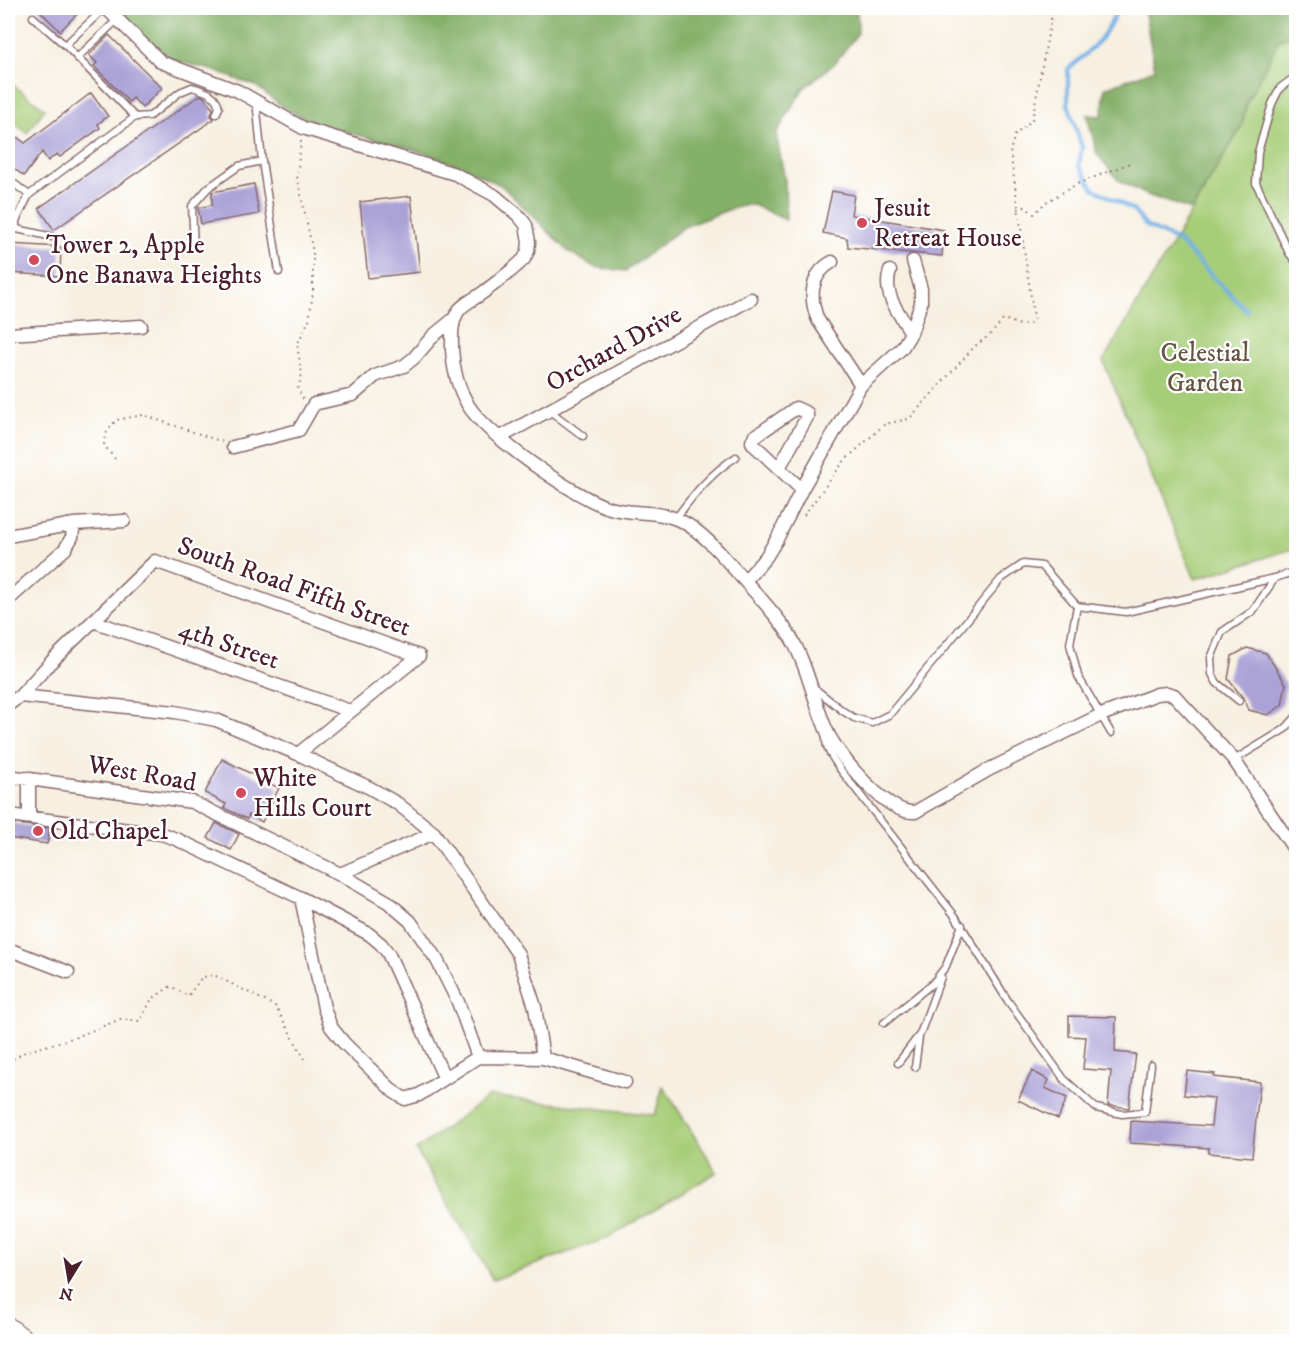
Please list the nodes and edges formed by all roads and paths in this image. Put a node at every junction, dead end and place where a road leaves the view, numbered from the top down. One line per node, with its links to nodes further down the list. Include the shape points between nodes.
1 (106, 8): 4 (street); 5 (lane)
2 (1053, 8): 16 (path, via 1032,120 1015,135 1010,151)
3 (33, 18): 5 (lane)
4 (118, 20): 6 (lane); 8 (street, via 161,62)
5 (65, 45): 6 (lane)
6 (77, 58): 10 (lane)
7 (1296, 76): 23 (lane, via 1280,88 1272,104 1258,152 1256,183)
8 (256, 100): 11 (street); 12 (lane)
9 (216, 114): 10 (lane, via 218,101 192,87 150,116)
10 (135, 117): 15 (lane)
11 (303, 128): 27 (street, via 455,174 494,195 519,216 528,234 524,259 464,305); 33 (path, via 297,176 313,252 313,292 309,320 297,345 302,374 298,389)
12 (262, 161): 20 (lane, via 239,166 208,188 192,206); 25 (lane)
13 (1133, 162): 16 (path, via 1077,184 1034,214 1025,207)
14 (8, 179): 15 (lane)
15 (29, 195): 17 (lane)
16 (1018, 208): 43 (path, via 1034,318 1030,324 1004,319 909,419 885,424 845,460)
17 (15, 226): 18 (lane); 19 (lane)
18 (8, 228)
19 (53, 237)
20 (194, 247)
21 (914, 261): 29 (street, via 921,303)
22 (832, 262): 31 (street, via 824,266 815,280 813,308)
23 (1296, 262)
24 (890, 271): 29 (street, via 887,291)
25 (279, 272)
26 (751, 299): 32 (street, Orchard Drive)
27 (455, 318): 33 (street, via 404,366 375,376 353,395 314,404); 36 (street, via 453,365 459,385 469,406)
28 (141, 326): 30 (street)
29 (911, 333): 31 (street, via 902,348)
30 (8, 334)
31 (861, 385): 42 (street)
32 (549, 411): 34 (lane); 36 (street, Orchard Drive)
33 (309, 412): 37 (street, via 299,430)
34 (583, 436)
35 (1291, 437): 38 (path)
36 (499, 438): 44 (street, via 585,498 610,508)
37 (233, 447): 40 (path, via 143,415 116,420 105,435 104,445)
38 (1296, 451)
39 (736, 457): 44 (lane, via 718,469)
40 (115, 459)
41 (779, 468): 41 (street, via 753,440 796,408 807,413 807,417); 42 (street)
42 (802, 489): 50 (street, via 766,557)
43 (804, 515)
44 (675, 519): 50 (street, via 694,528)
45 (124, 521): 46 (street)
46 (74, 524): 47 (street); 51 (street, via 65,549)
47 (8, 536)
48 (1296, 571): 49 (lane)
49 (1275, 578): 52 (lane, via 1126,612); 56 (lane, via 1253,611 1222,632 1211,658 1217,683)
50 (745, 581): 54 (street, via 790,637)
51 (8, 600)
52 (1077, 606): 54 (lane, via 1042,567 1023,564 1002,579 890,714 872,723 854,718); 59 (lane, via 1070,644 1078,676)
53 (93, 621): 55 (street); 58 (street, 4th Street); 58 (street, South Road Fifth Street, via 154,561 419,656)
54 (808, 683): 61 (street)
55 (20, 696): 57 (street); 63 (street, via 216,720)
56 (1239, 700)
57 (8, 705)
58 (350, 711): 63 (street)
59 (1101, 715): 61 (street, via 909,813 879,796); 62 (lane); 64 (street, via 1157,694 1174,695)
60 (1296, 717): 64 (lane, via 1285,729)
61 (827, 732): 73 (lane, via 828,750 840,769)
62 (1111, 733)
63 (298, 754): 69 (street, via 398,804)
64 (1234, 760): 70 (street)
65 (8, 776): 66 (street, West Road)
66 (29, 778): 68 (street); 71 (street, West Road, via 192,802)
67 (8, 815): 68 (street)
68 (29, 818): 72 (street, via 162,834)
69 (434, 833): 71 (street); 80 (street, via 518,954 535,1007)
70 (1296, 852)
71 (340, 874): 79 (street, West Road, via 388,902 423,938 458,1002)
72 (301, 898): 86 (street, via 369,934 388,953); 86 (street, via 331,1027 405,1099 419,1095)
73 (962, 926): 75 (lane); 84 (lane, via 1008,1001 1064,1079 1096,1108 1122,1114 1145,1112)
74 (8, 949): 76 (street)
75 (946, 966): 77 (lane, via 933,983); 78 (lane)
76 (68, 972)
77 (884, 1023)
78 (920, 1034): 83 (lane); 85 (lane)
79 (478, 1057): 80 (street); 86 (street)
80 (543, 1058): 87 (street)
81 (306, 1061): 82 (path, via 275,1006 214,975 202,977 188,996 171,986 152,999 140,1021 121,1019 24,1052)
82 (8, 1062)
83 (898, 1063)
84 (1150, 1065)
85 (915, 1067)
86 (444, 1077)
87 (625, 1082)
88 (8, 1324): 89 (street)
89 (32, 1341)

